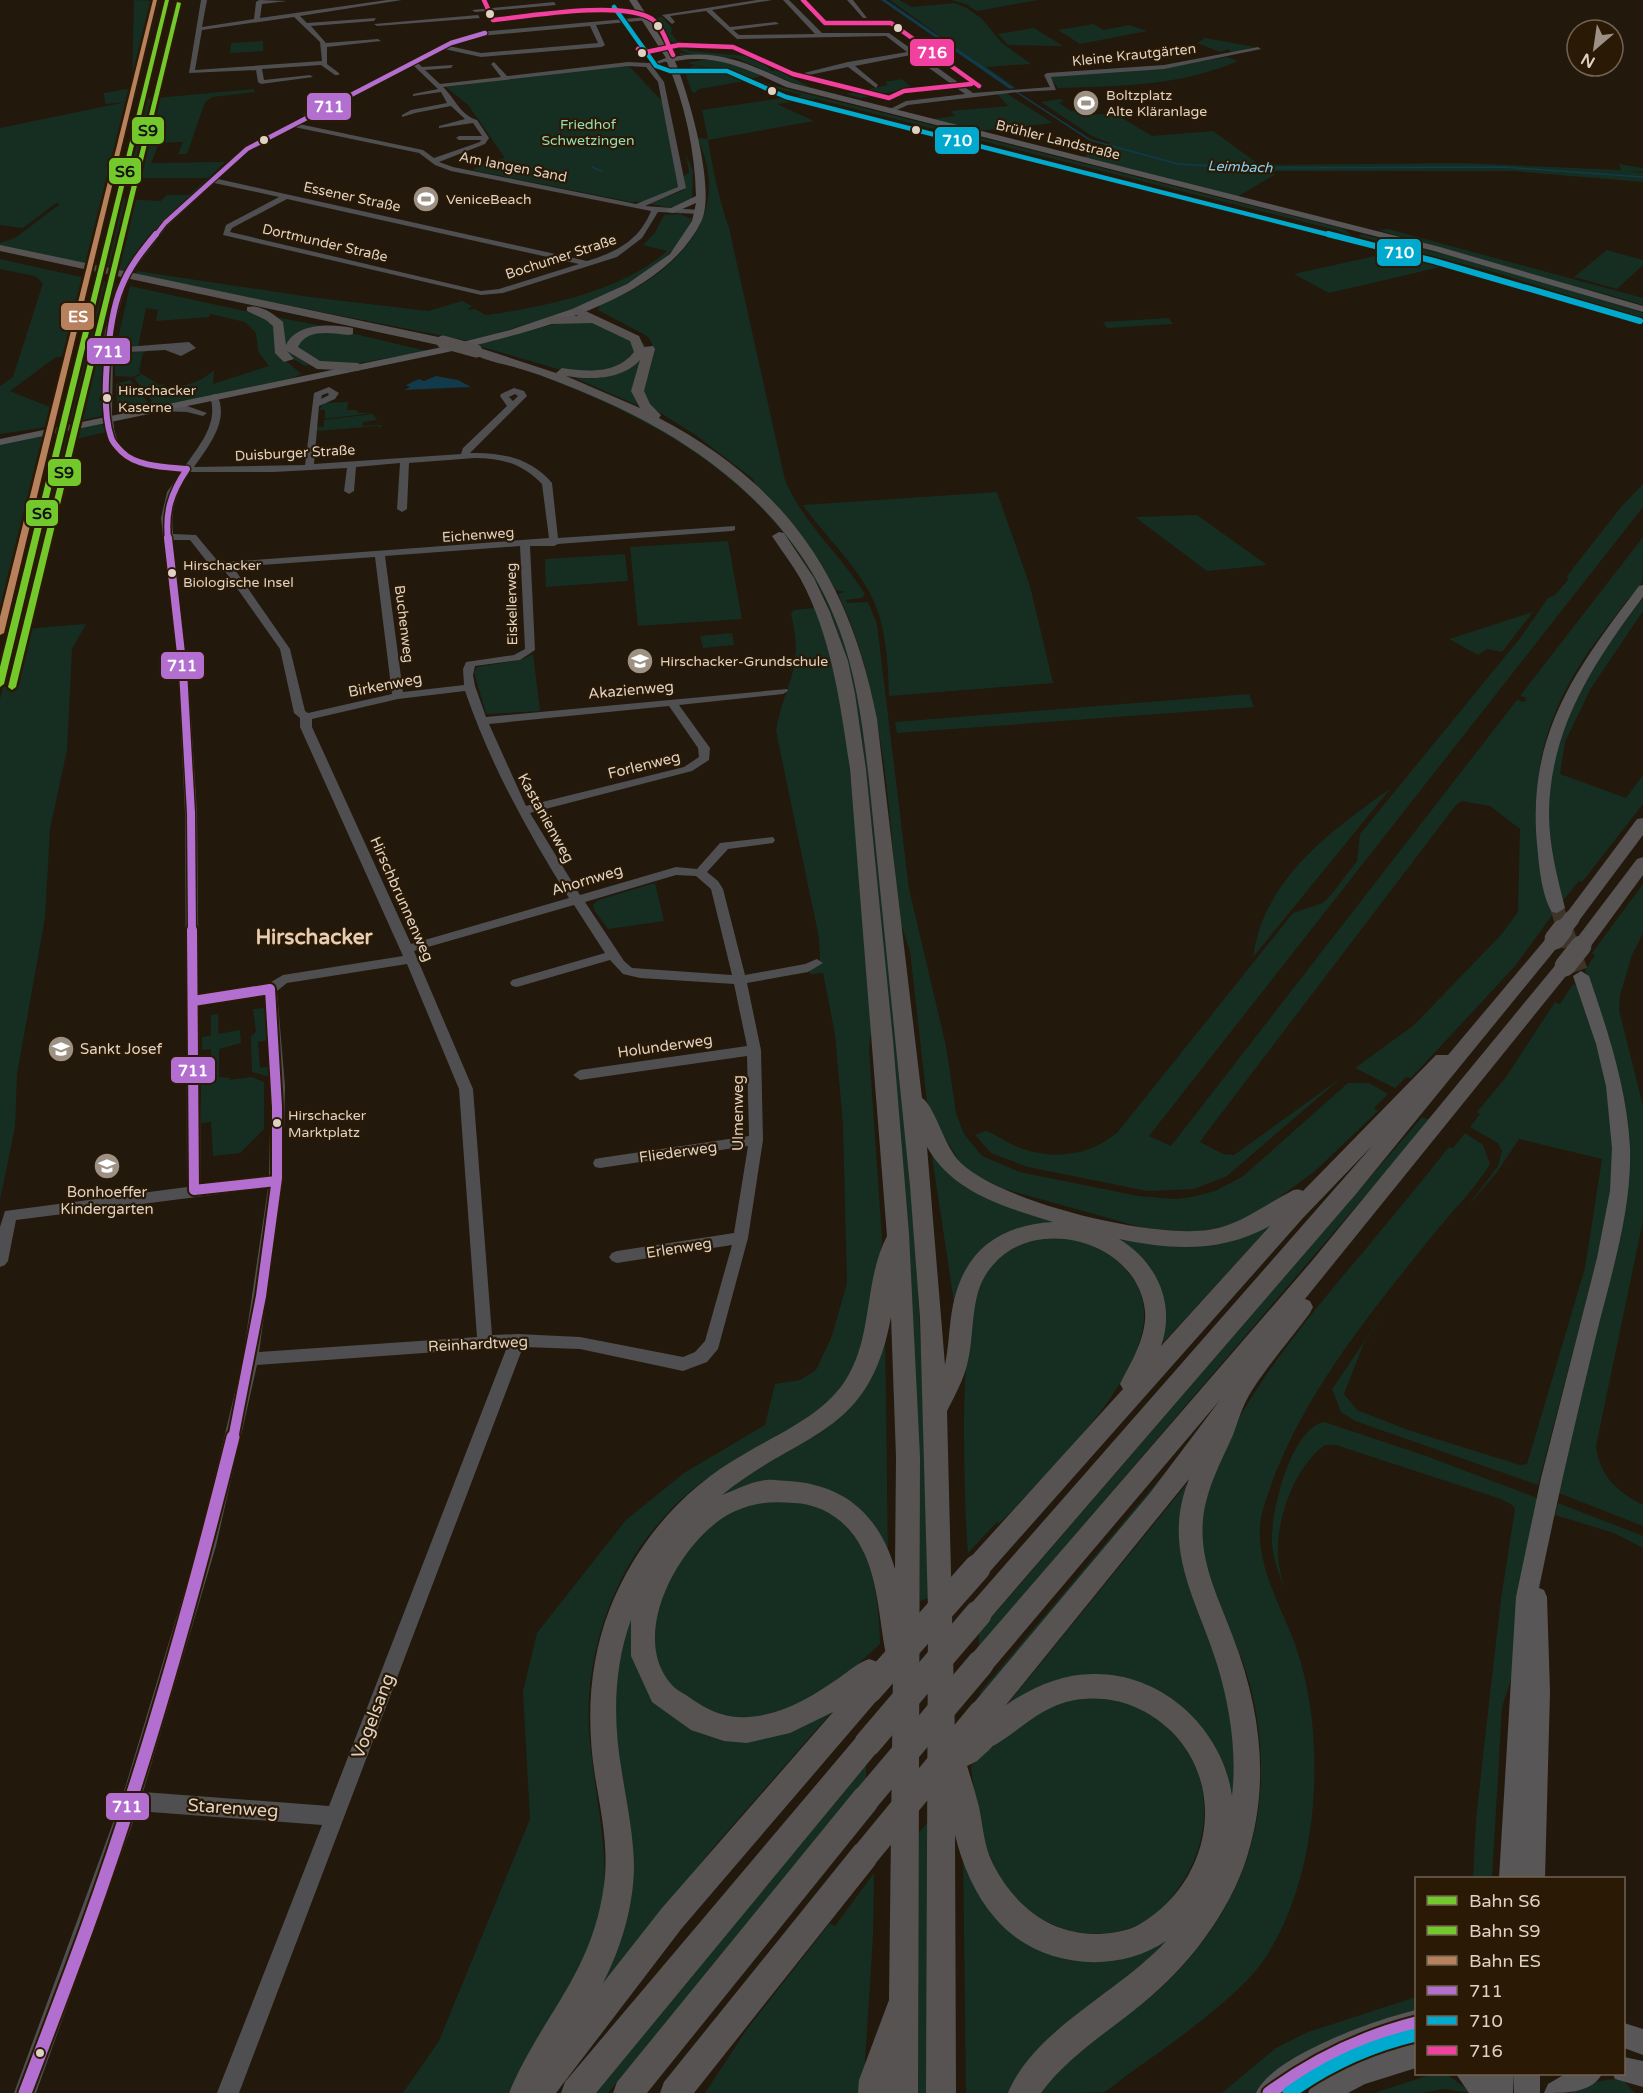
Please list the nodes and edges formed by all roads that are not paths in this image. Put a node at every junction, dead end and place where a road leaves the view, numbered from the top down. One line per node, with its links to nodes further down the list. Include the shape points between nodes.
1 (204, 0): 35 (street)
2 (338, 0): 18 (street)
3 (399, 0): 18 (street)
4 (471, 0): 21 (street)
5 (624, 0): 29 (main road)
6 (633, 0): 26 (main road)
7 (724, 0): 15 (street)
8 (786, 0): 38 (street)
9 (850, 0): 23 (street)
10 (284, 1): 27 (street, via 259,2)
11 (750, 1): 12 (street); 16 (street)
12 (760, 1): 13 (street)
13 (767, 3)
14 (554, 4): 21 (street)
15 (707, 5): 16 (street); 19 (street); 36 (street)
16 (735, 5): 20 (street)
17 (683, 6): 19 (street)
18 (345, 7): 22 (street)
19 (689, 12): 30 (street, via 664,12)
20 (743, 13)
21 (476, 14): 33 (street); 37 (street)
22 (295, 15): 27 (street); 33 (street)
23 (865, 16)
24 (626, 17): 28 (street)
25 (771, 18): 32 (street)
26 (647, 19): 29 (street); 48 (main road)
27 (257, 20): 35 (street)
28 (617, 20): 29 (street); 31 (street)
29 (637, 20): 31 (street); 41 (main road)
30 (672, 22)
31 (594, 23): 34 (street); 44 (street, via 602,45)
32 (776, 24): 36 (street); 39 (street)
33 (306, 25): 42 (street)
34 (559, 26): 37 (street); 44 (street)
35 (199, 29): 56 (street, via 191,72)
36 (727, 29): 39 (street, via 737,37)
37 (485, 33): 43 (street)
38 (820, 35): 39 (street); 46 (street, via 887,34)
39 (786, 36)
40 (378, 41): 42 (street)
41 (651, 41): 48 (main road, via 659,45 665,58); 49 (main road)
42 (324, 45): 51 (street)
43 (444, 46): 44 (street, via 481,54); 50 (street)
44 (572, 47)
45 (1258, 49): 66 (street, Kleine Krautgärten, via 1164,67 1047,75 1054,89)
46 (911, 53): 53 (street); 66 (street)
47 (705, 57): 48 (main road, Brühler Landstraße); 58 (main road); 68 (main road, Brühler Landstraße, via 740,62 789,86)
48 (672, 59): 49 (main road, Brühler Landstraße); 58 (main road)
49 (662, 61): 54 (street); 76 (main road)
50 (412, 62): 57 (street); 71 (street)
51 (323, 64): 56 (street); 59 (street)
52 (494, 64): 62 (street)
53 (848, 64): 60 (street); 63 (street)
54 (648, 65): 62 (street); 80 (street, via 661,82 682,188)
55 (451, 66): 57 (street)
56 (259, 68): 61 (street, via 261,82)
57 (419, 69): 64 (street)
58 (676, 69): 76 (main road)
59 (337, 74)
60 (799, 75)
61 (310, 77)
62 (505, 78): 64 (street)
63 (876, 86)
64 (441, 88): 65 (street); 67 (street)
65 (415, 95)
66 (972, 96): 68 (street, via 906,103)
67 (453, 104): 69 (street); 70 (street)
68 (890, 111): 90 (main road, Brühler Landstraße, via 1526,273)
69 (404, 116)
70 (470, 120): 72 (street); 74 (street, via 475,121)
71 (292, 125): 75 (street, Am langen Sand, via 421,151); 77 (street, via 247,149)
72 (441, 127)
73 (459, 138): 74 (street)
74 (486, 138): 75 (street, via 470,149)
75 (434, 161): 80 (street, Am langen Sand, via 451,169)
76 (698, 168): 79 (main road)
77 (212, 180): 78 (street, Essener Straße); 95 (street, bridge, via 151,239 130,269 113,313)
78 (287, 196): 86 (street, Essener Straße); 87 (street, Dortmunder Straße, via 229,227 226,233)
79 (700, 198): 82 (main road); 83 (main road)
80 (638, 206): 81 (street, Am langen Sand)
81 (655, 210): 82 (street, Am langen Sand); 86 (street, Bochumer Straße, via 636,241)
82 (670, 211): 83 (street, Am langen Sand)
83 (699, 212): 89 (main road, via 697,222 670,256 629,286)
84 (0, 248): 97 (highway, bridge, via 443,342)
85 (0, 255): 88 (highway)
86 (591, 264): 87 (street, Bochumer Straße)
87 (489, 293)
88 (246, 307): 93 (highway); 98 (highway, via 276,321 281,331 281,353)
89 (581, 309): 91 (highway); 92 (main road); 105 (highway, via 630,329 648,344 650,350 639,375 637,394)
90 (1643, 309)
91 (592, 319): 92 (highway); 97 (highway, via 635,339 640,348 638,357 622,368 594,374)
92 (552, 320): 96 (main road, via 472,344)
93 (362, 330): 98 (highway, via 319,330 296,338 291,345 294,351); 152 (highway, via 534,376 642,424 723,479 760,514 790,551 816,596 840,661 854,732)
94 (166, 347): 95 (street)
95 (107, 351): 112 (street, Duisburger Straße, bridge, via 108,414 116,446 133,459)
96 (358, 367): 98 (highway)
97 (532, 368): 105 (highway, via 612,399)
98 (317, 372): 99 (main road)
99 (214, 398): 100 (main road); 106 (street, via 216,422)
100 (199, 401): 103 (main road); 104 (street)
101 (315, 405): 111 (street)
102 (512, 406): 108 (street, via 466,450)
103 (158, 409): 104 (street); 107 (main road)
104 (203, 413): 106 (street)
105 (659, 423): 145 (highway, via 723,465 776,513 822,575 846,626 866,697 876,764)
106 (207, 440): 112 (street)
107 (0, 442)
108 (465, 456): 109 (street, Duisburger Straße); 117 (street, Duisburger Straße, via 514,460 543,479 550,489)
109 (405, 459): 110 (street, Duisburger Straße); 114 (street)
110 (351, 464): 111 (street, Duisburger Straße); 113 (street)
111 (309, 467): 112 (street, Duisburger Straße)
112 (187, 469): 116 (street, via 169,500)
113 (348, 491)
114 (402, 509)
115 (732, 528): 117 (street, Eichenweg)
116 (168, 537): 120 (street, Hirschbrunnenweg, via 193,537 212,561); 142 (street, via 183,671 192,813)
117 (554, 543): 118 (street, Eichenweg)
118 (525, 545): 119 (street, Eichenweg); 122 (street, Eiskellerweg, via 530,650 516,658 470,664)
119 (380, 555): 120 (street, Eichenweg); 124 (street, Buchenweg)
120 (226, 565): 126 (street, Hirschbrunnenweg, via 285,649 300,713)
121 (1643, 590): 134 (main road, via 1572,689 1547,752 1541,822 1547,868)
122 (470, 687): 124 (street, Birkenweg); 127 (street, Kastanienweg)
123 (783, 691): 125 (street, Akazienweg)
124 (398, 696): 126 (street, Birkenweg)
125 (672, 702): 127 (street, Akazienweg); 128 (street, Forlenweg, via 704,748 705,758 700,764)
126 (306, 717): 135 (street, Hirschbrunnenweg, via 306,727)
127 (482, 721): 128 (street, Kastanienweg)
128 (522, 811): 133 (street, Kastanienweg)
129 (1643, 823): 134 (highway)
130 (769, 840): 132 (street, via 724,846)
131 (1643, 863): 138 (highway, bridge, via 1581,946)
132 (700, 873): 133 (street, Ahornweg, via 676,871); 139 (street, Ulmenweg, via 712,879 717,889)
133 (575, 901): 135 (street, Ahornweg); 136 (street, Kastanienweg)
134 (1564, 913): 146 (highway, bridge, via 1555,939 1489,1022)
135 (409, 954): 141 (street, Ahornweg, via 283,979); 158 (street, Hirschbrunnenweg, via 466,1089)
136 (613, 955): 139 (street, Kastanienweg, via 628,971 640,974); 140 (street)
137 (817, 963): 139 (street, Kastanienweg)
138 (1573, 971): 156 (highway); 164 (main road, via 1604,1044 1614,1086 1621,1148 1619,1191)
139 (740, 980): 143 (street, Ulmenweg)
140 (517, 983)
141 (270, 989): 142 (street, Ahornweg); 149 (street, via 278,1086)
142 (193, 1001): 151 (street)
143 (754, 1050): 144 (street, Holunderweg); 147 (street, Ulmenweg)
144 (580, 1075)
145 (910, 1097): 150 (highway, via 923,1110 944,1157 978,1186 1021,1203 1142,1236 1192,1240 1227,1234 1267,1218); 163 (highway, via 931,1313)
146 (1412, 1102): 150 (highway); 189 (highway, bridge)
147 (756, 1140): 148 (street, Fliederweg); 153 (street, Ulmenweg)
148 (600, 1163)
149 (276, 1181): 151 (street); 160 (street)
150 (1320, 1186): 162 (highway)
151 (194, 1190): 155 (street, via 10,1215)
152 (898, 1234): 166 (highway, via 908,1457); 187 (highway, via 886,1266 873,1348 859,1380 837,1407 805,1432 735,1472 693,1505 655,1547 623,1606 612,1635 604,1676 603,1721 619,1854 617,1900 593,1976)
153 (741, 1238): 154 (street, Erlenweg); 159 (street, Ulmenweg, via 712,1344)
154 (617, 1257)
155 (0, 1261)
156 (1319, 1268): 161 (highway, via 1309,1299); 190 (highway, bridge, via 866,1799)
157 (518, 1340): 158 (street, Reinhardtweg); 159 (street, Reinhardtweg, via 580,1343 673,1363 693,1362); 170 (street, Vogelsang)
158 (485, 1342): 160 (street, Reinhardtweg)
159 (701, 1357)
160 (251, 1359): 169 (street, via 207,1546)
161 (1234, 1402): 168 (highway); 194 (highway, via 1197,1487 1190,1538 1201,1587 1230,1662 1245,1722 1248,1774 1229,1868 1202,1918 1169,1960 1055,2053)
162 (1120, 1408): 163 (highway, via 1150,1347 1155,1328 1156,1309 1148,1282 1134,1263 1105,1241 1080,1233 1047,1230 1006,1240 974,1272 964,1300 957,1362); 165 (highway, bridge, via 914,1639)
163 (935, 1411): 167 (highway)
164 (1535, 1561): 171 (main road, via 1523,1632); 172 (main road, via 1539,1692)
165 (869, 1680): 166 (highway, via 787,1722 748,1731 708,1725 673,1705 647,1669 641,1646 642,1618 649,1595 683,1538 721,1504 764,1489 800,1490 817,1495 854,1518 874,1546); 188 (highway, via 672,1918)
166 (907, 1687): 173 (highway)
167 (941, 1724): 168 (highway, via 980,1868 1000,1902 1032,1930 1057,1942 1106,1948 1151,1935 1170,1922 1189,1901 1212,1857 1221,1810 1208,1761 1196,1739 1166,1710 1145,1697 1122,1689 1076,1686); 193 (highway)
168 (981, 1726): 184 (highway, bridge, via 969,1749 939,1765)
169 (131, 1801): 170 (street, Starenweg); 185 (street)
170 (335, 1816): 186 (street, Vogelsang)
171 (1512, 1877)
172 (1533, 1877)
173 (904, 1997): 191 (highway, via 874,2080); 192 (highway)
174 (1415, 2023): 195 (main road, via 1360,2039)
175 (1625, 2037): 176 (main road)
176 (1643, 2042)
177 (1415, 2055): 196 (main road, via 1360,2073)
178 (1625, 2070): 179 (main road)
179 (1643, 2074)
180 (1470, 2075): 197 (main road)
181 (1501, 2075): 198 (main road)
182 (1527, 2075): 199 (main road)
183 (1585, 2075): 200 (main road)
184 (684, 2085)
185 (25, 2093)
186 (228, 2093)
187 (524, 2093)
188 (537, 2093)
189 (576, 2093)
190 (628, 2093)
191 (873, 2093)
192 (903, 2093)
193 (941, 2093)
194 (1023, 2093)
195 (1269, 2093)
196 (1321, 2093)
197 (1487, 2093)
198 (1500, 2093)
199 (1527, 2093)
200 (1557, 2093)

